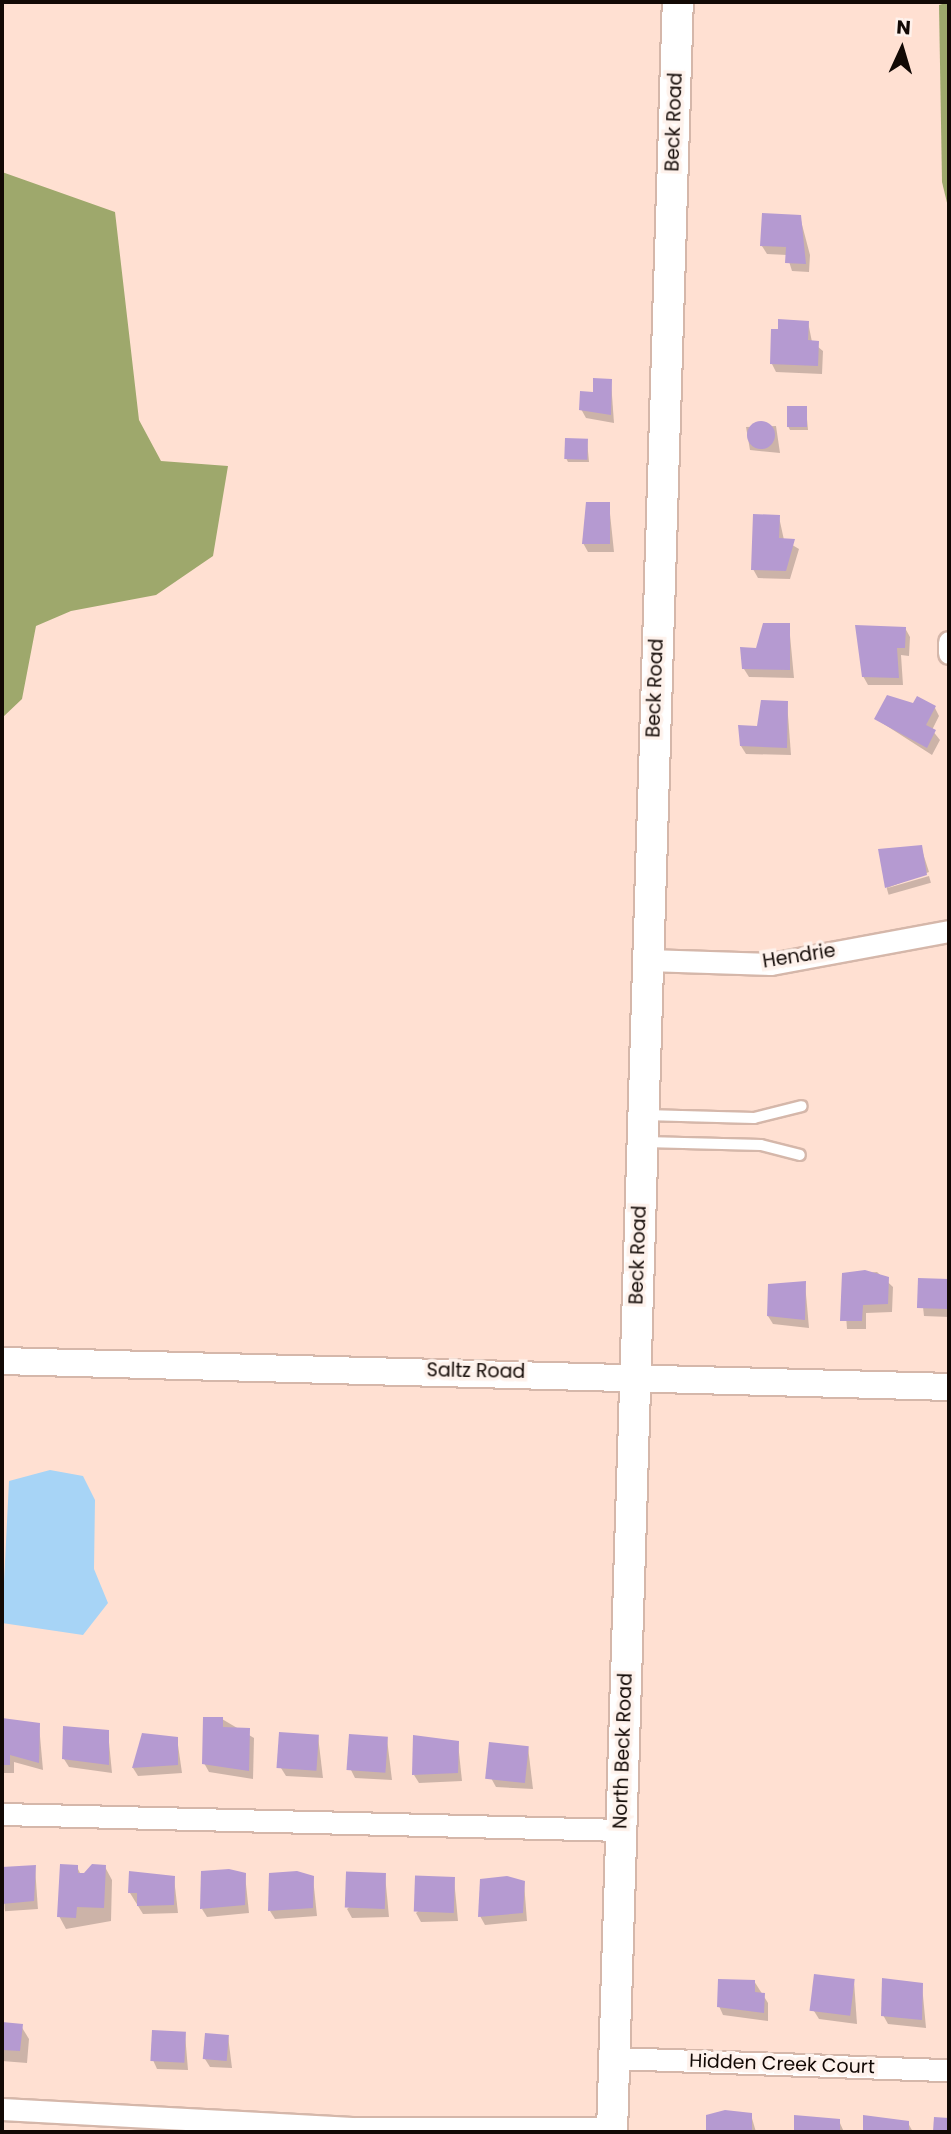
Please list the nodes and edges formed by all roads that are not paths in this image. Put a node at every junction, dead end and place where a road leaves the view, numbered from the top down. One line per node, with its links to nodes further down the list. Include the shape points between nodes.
1 (678, 2): 5 (main road, Beck Road)
2 (949, 642): 3 (street)
3 (949, 653)
4 (949, 931): 5 (street, Hendrie, via 771,964)
5 (647, 960): 7 (main road, Beck Road)
6 (802, 1106): 7 (lane, via 754,1118)
7 (642, 1128): 8 (lane); 10 (main road, Beck Road)
8 (800, 1155)
9 (2, 1361): 10 (street, Saltz Road)
10 (634, 1375): 11 (street, Saltz Road); 13 (main road, North Beck Road)
11 (949, 1387)
12 (2, 1814): 13 (street)
13 (620, 1830): 14 (main road, North Beck Road)
14 (615, 2058): 15 (street, Hidden Creek Court); 17 (main road, North Beck Road)
15 (949, 2070)
16 (2, 2109): 17 (street, North Beck Road, via 355,2128)
17 (612, 2130)

